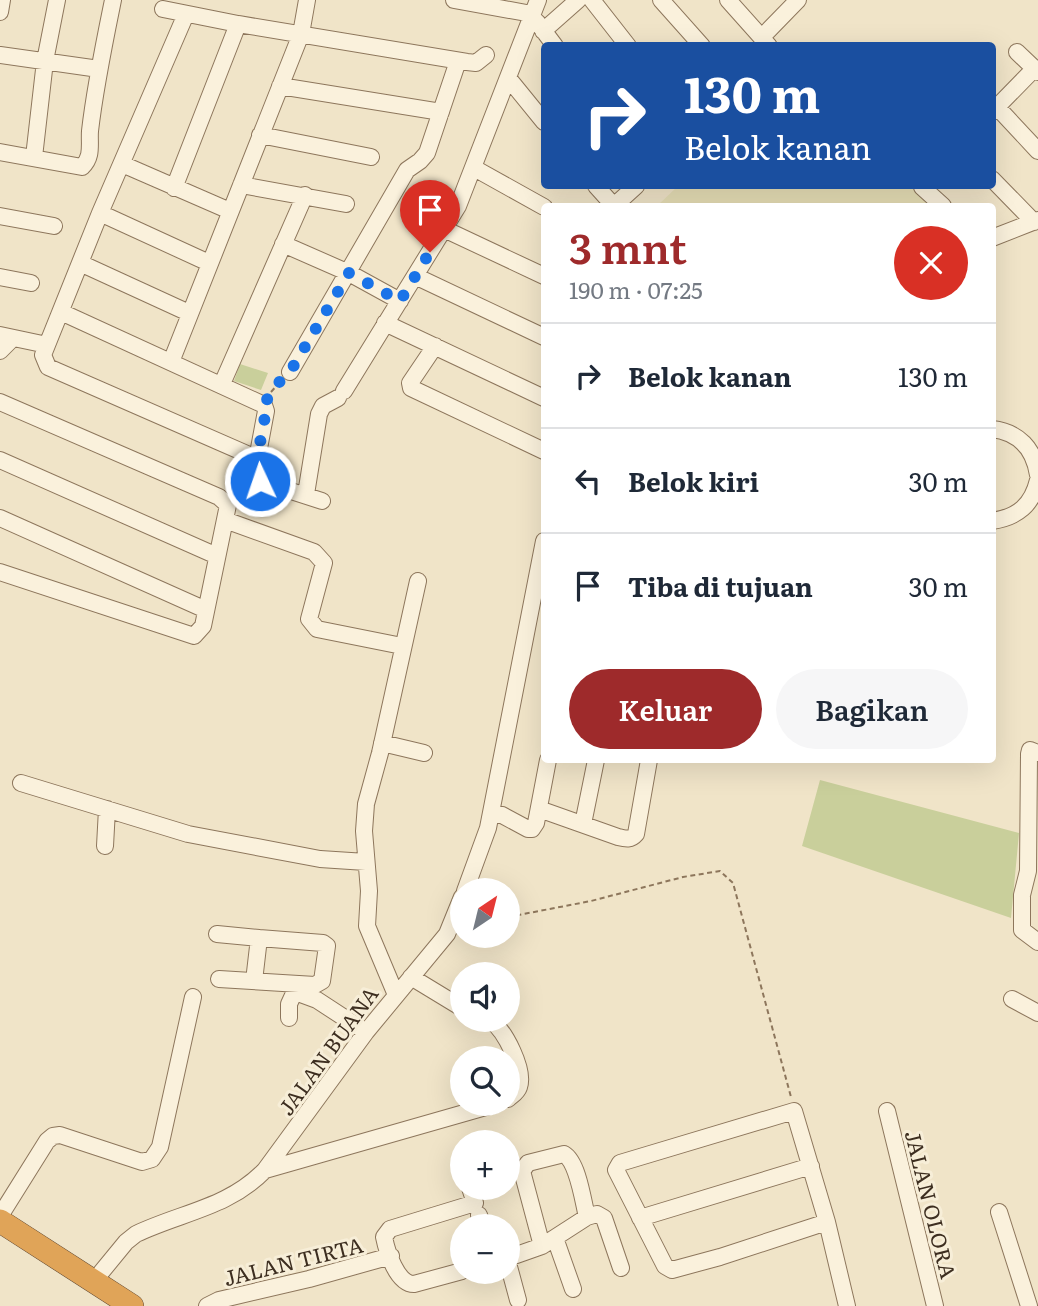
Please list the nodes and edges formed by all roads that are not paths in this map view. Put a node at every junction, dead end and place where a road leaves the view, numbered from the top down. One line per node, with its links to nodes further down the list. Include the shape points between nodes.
1 (2, 0): 14 (street)
2 (57, 0): 26 (street)
3 (113, 0): 28 (street)
4 (307, 0): 18 (street)
5 (454, 0): 11 (street)
6 (578, 0): 17 (street)
7 (592, 0): 21 (street)
8 (661, 0): 22 (street)
9 (729, 0): 19 (street)
10 (798, 0): 19 (street)
11 (476, 2): 12 (street)
12 (535, 7): 17 (street); 30 (street)
13 (163, 9): 15 (street)
14 (0, 12)
15 (186, 14): 16 (street); 41 (street)
16 (237, 24): 18 (street); 45 (street)
17 (542, 30): 20 (street)
18 (301, 34): 27 (street); 31 (street)
19 (765, 41)
20 (552, 42)
21 (625, 42)
22 (698, 42)
23 (1017, 52): 29 (street)
24 (0, 55): 26 (street)
25 (486, 55): 27 (street, via 476,63)
26 (45, 61): 28 (street); 39 (street)
27 (458, 61): 34 (street)
28 (99, 69): 39 (street, via 86,164 82,167)
29 (1036, 70): 32 (street)
30 (509, 79): 35 (street); 42 (street)
31 (280, 86): 34 (street); 36 (street)
32 (996, 109)
33 (996, 111): 37 (street)
34 (441, 112): 65 (street, via 427,153 407,170)
35 (541, 118)
36 (260, 135): 40 (street); 44 (street)
37 (1038, 151)
38 (0, 152): 39 (street)
39 (34, 157)
40 (371, 157)
41 (121, 164): 45 (street); 56 (street)
42 (474, 168): 54 (street); 60 (street)
43 (996, 183): 58 (street)
44 (241, 185): 49 (street); 55 (street)
45 (174, 188): 55 (street)
46 (599, 189): 50 (street)
47 (633, 189): 51 (street)
48 (924, 189): 52 (street)
49 (305, 195): 53 (street); 62 (street)
50 (610, 203)
51 (616, 203)
52 (940, 203)
53 (346, 204)
54 (541, 205)
55 (230, 211): 64 (street)
56 (100, 213): 63 (street); 64 (street)
57 (0, 216): 59 (street)
58 (1036, 221): 61 (street)
59 (54, 226)
60 (444, 229): 66 (street); 67 (street)
61 (996, 236)
62 (283, 244): 65 (street); 81 (street)
63 (80, 263): 71 (street); 72 (street)
64 (209, 263): 72 (street)
65 (349, 273): 70 (street); 80 (street)
66 (541, 275)
67 (415, 276): 70 (street); 75 (street)
68 (0, 277): 69 (street)
69 (31, 284)
70 (400, 301): 73 (street)
71 (61, 312): 76 (street); 79 (street)
72 (189, 313): 79 (street)
73 (385, 323): 77 (street); 90 (street, via 341,395 319,414)
74 (6, 336): 76 (street); 78 (street)
75 (541, 336)
76 (47, 345): 87 (street, via 43,355 48,367)
77 (435, 346): 82 (street); 86 (street, via 413,376 411,388)
78 (0, 351)
79 (171, 362): 81 (street)
80 (290, 372)
81 (222, 384): 87 (street, via 264,405)
82 (541, 397)
83 (0, 402): 93 (street, via 225,500)
84 (996, 430): 85 (street)
85 (1032, 439): 89 (street)
86 (541, 449)
87 (256, 458): 90 (street, via 254,475 260,481)
88 (0, 460): 95 (street)
89 (1038, 477): 94 (street, via 1034,495 1023,510)
90 (306, 494): 91 (street)
91 (322, 501)
92 (0, 518): 99 (street)
93 (225, 520): 95 (street); 100 (street, via 321,558 324,563 309,619 317,629)
94 (996, 520)
95 (217, 556): 99 (street)
96 (541, 556): 111 (street)
97 (0, 572): 99 (street, via 194,636 203,626)
98 (418, 581): 100 (street, JALAN BUANA)
99 (206, 610)
100 (402, 646): 101 (street, JALAN BUANA)
101 (382, 743): 103 (street); 114 (street, JALAN BUANA, via 366,804)
102 (1038, 752): 110 (street, via 1030,750 1029,754)
103 (424, 753)
104 (547, 763): 109 (street)
105 (595, 763): 112 (street)
106 (648, 763): 112 (street, via 633,837 626,839)
107 (21, 783): 108 (street)
108 (107, 809): 113 (street); 114 (street, via 188,834 320,859)
109 (539, 809): 111 (street, via 536,823 528,830); 112 (street)
110 (1034, 813): 115 (street)
111 (491, 814): 116 (street)
112 (583, 824)
113 (105, 846)
114 (366, 862): 125 (street, JALAN BUANA, via 367,926)
115 (1033, 874): 120 (street, via 1022,895 1022,930)
116 (469, 878)
117 (450, 927): 121 (street)
118 (217, 934): 119 (street)
119 (259, 938): 123 (street); 124 (street, via 317,941 327,946 320,983)
120 (1038, 942)
121 (411, 977): 125 (street); 128 (street)
122 (219, 979): 123 (street)
123 (254, 981): 124 (street)
124 (293, 987): 130 (street); 131 (street)
125 (396, 995): 131 (street, JALAN BUANA)
126 (193, 997): 140 (street, via 160,1147 152,1159 142,1162 53,1136)
127 (1012, 999): 129 (street)
128 (450, 1001)
129 (1038, 1013)
130 (289, 1018)
131 (366, 1032): 135 (street, JALAN BUANA)
132 (887, 1111): 154 (street, JALAN OLORA)
133 (454, 1116): 135 (street)
134 (810, 1166): 139 (street); 139 (street, via 794,1111 618,1164 616,1173); 141 (street)
135 (265, 1170): 147 (street, JALAN BUANA, via 232,1197 136,1234)
136 (474, 1200): 144 (street, via 387,1231 384,1240)
137 (999, 1212): 155 (street)
138 (587, 1217): 142 (street); 142 (street, via 568,1156 528,1163 521,1176); 145 (street, via 597,1214 604,1218)
139 (640, 1217): 141 (street, via 665,1266 674,1270)
140 (0, 1219): 147 (highway)
141 (827, 1222): 153 (street)
142 (549, 1242): 143 (street); 149 (street)
143 (520, 1255)
144 (391, 1256): 146 (street, via 402,1279 410,1284); 152 (street, JALAN TIRTA)
145 (621, 1268)
146 (450, 1273)
147 (94, 1282): 151 (highway)
148 (514, 1284): 150 (street)
149 (573, 1289)
150 (518, 1300)
151 (132, 1306)
152 (207, 1306)
153 (847, 1306)
154 (935, 1306)
155 (1029, 1306)

